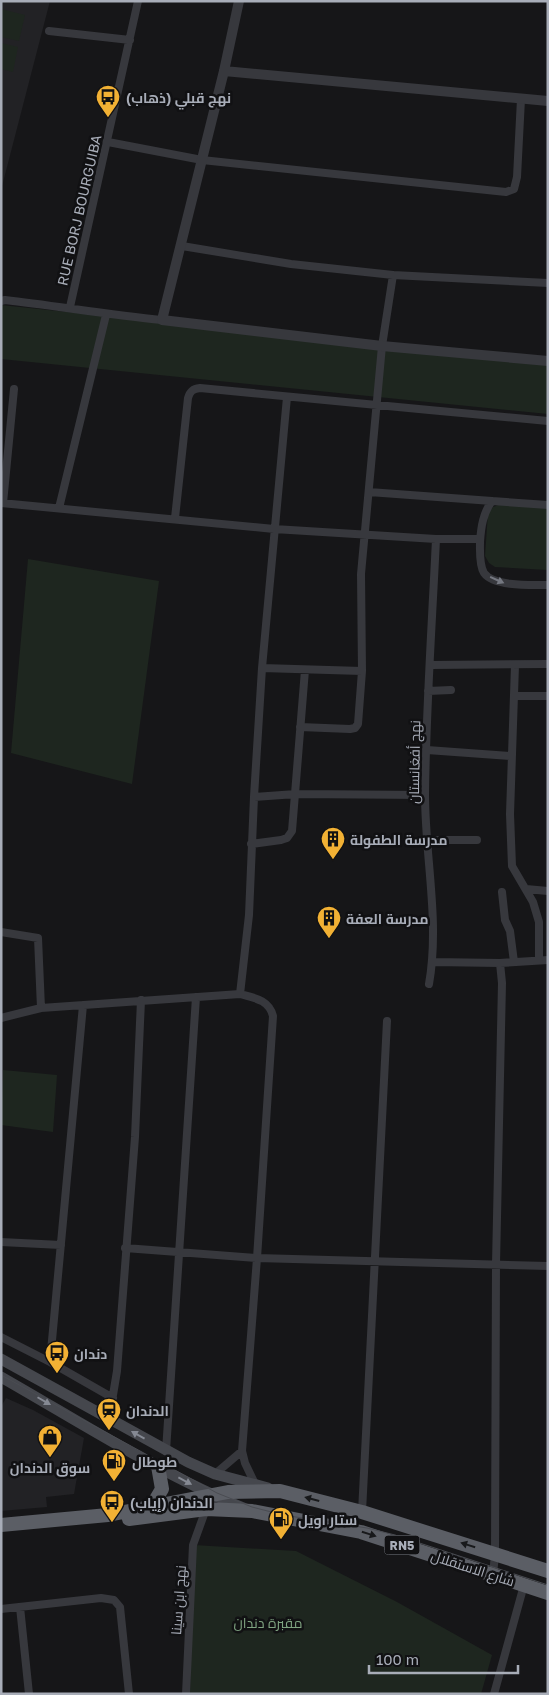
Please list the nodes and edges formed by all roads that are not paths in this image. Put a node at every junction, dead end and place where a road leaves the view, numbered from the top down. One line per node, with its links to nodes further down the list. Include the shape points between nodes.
1 (138, 1): 4 (street, RUE BORJ BOURGUIBA)
2 (239, 1): 5 (street)
3 (50, 30): 4 (street)
4 (130, 40): 8 (street, RUE BORJ BOURGUIBA)
5 (224, 71): 6 (street); 9 (street)
6 (522, 99): 7 (street); 9 (street, via 517,177 514,189 506,192)
7 (548, 101)
8 (108, 142): 9 (street); 14 (street, RUE BORJ BOURGUIBA)
9 (202, 160): 10 (street)
10 (182, 246): 11 (street, via 291,264); 16 (street)
11 (393, 275): 12 (street); 17 (street)
12 (548, 283)
13 (1, 301): 14 (street)
14 (70, 308): 15 (street)
15 (106, 315): 16 (street); 27 (street)
16 (162, 320): 17 (street)
17 (382, 346): 18 (street); 21 (street)
18 (548, 361)
19 (14, 389): 25 (street)
20 (287, 397): 21 (street); 28 (street, via 200,388 192,391 188,398); 29 (street)
21 (376, 404): 22 (street); 23 (street)
22 (548, 421)
23 (369, 492): 24 (street); 30 (street)
24 (492, 501): 26 (street); 32 (street, via 485,514)
25 (2, 503): 27 (street)
26 (548, 505)
27 (59, 508): 28 (street)
28 (175, 518): 29 (street)
29 (274, 529): 30 (street); 37 (street)
30 (365, 534): 31 (street); 39 (street, via 360,574)
31 (436, 539): 32 (street); 36 (street, نهج أفغانستان)
32 (480, 539): 33 (street, one-way to 33, via 484,572 493,580)
33 (548, 585)
34 (515, 664): 35 (street); 36 (street); 42 (street)
35 (548, 664)
36 (431, 665): 40 (street, نهج أفغانستان)
37 (262, 668): 38 (street); 49 (street)
38 (305, 670): 39 (street); 44 (street)
39 (362, 672): 44 (street, via 359,718 355,728)
40 (428, 690): 41 (street); 45 (street, نهج أفغانستان)
41 (451, 690)
42 (514, 696): 43 (street); 46 (street)
43 (548, 696)
44 (300, 728): 47 (street)
45 (427, 750): 46 (street); 48 (street, نهج أفغانستان)
46 (511, 756): 53 (street, via 512,866)
47 (296, 794): 48 (street); 49 (street); 52 (street, via 292,831 287,838)
48 (425, 795): 50 (street, نهج أفغانستان)
49 (254, 797): 52 (street)
50 (426, 840): 51 (street); 59 (street, نهج أفغانستان, via 431,873)
51 (477, 840)
52 (251, 844): 63 (street, via 249,915)
53 (526, 889): 54 (street); 57 (street, via 539,922)
54 (548, 891)
55 (502, 892): 60 (street)
56 (1, 932): 67 (street, via 38,938)
57 (539, 960): 58 (street); 60 (street)
58 (548, 960)
59 (433, 962): 61 (street); 62 (street, نهج أفغانستان)
60 (514, 962): 61 (street)
61 (500, 963): 76 (street, via 502,1014)
62 (428, 984)
63 (240, 994): 64 (street); 74 (street, via 266,1003 273,1016)
64 (196, 997): 65 (street); 73 (street)
65 (142, 1000): 66 (street); 72 (street)
66 (83, 1005): 67 (street); 71 (street)
67 (41, 1008): 68 (street)
68 (1, 1018)
69 (387, 1021): 75 (street)
70 (1, 1242): 71 (street)
71 (61, 1245): 80 (street)
72 (126, 1248): 73 (street); 82 (street)
73 (178, 1252): 74 (street); 84 (street)
74 (258, 1258): 75 (street); 85 (street)
75 (374, 1261): 76 (street); 94 (street)
76 (496, 1264): 77 (street); 97 (street)
77 (548, 1266)
78 (1, 1337): 80 (street)
79 (1, 1359): 83 (main road)
80 (50, 1362): 82 (street)
81 (1, 1377): 86 (main road, one-way to 86)
82 (113, 1398): 83 (street)
83 (108, 1419): 84 (main road, one-way to 83)
84 (166, 1451): 87 (main road)
85 (242, 1451): 87 (street); 88 (street)
86 (158, 1466): 90 (main road, one-way to 90); 91 (highway, via 162,1489)
87 (215, 1474): 88 (main road)
88 (254, 1484): 89 (main road)
89 (280, 1491): 90 (highway, RN5); 94 (highway, شارع الاستقلال / RN5, one-way to 89)
90 (211, 1494): 91 (highway, RN5); 93 (main road)
91 (152, 1506): 95 (highway, RN5, via 108,1515)
92 (206, 1510): 93 (highway, RN5); 96 (highway, RN5); 106 (street, نهج ابن سينا, via 193,1545)
93 (252, 1511): 99 (highway, شارع الاستقلال / RN5, one-way to 99, via 360,1532)
94 (362, 1512): 97 (highway, شارع الاستقلال / RN5, one-way to 94)
95 (1, 1525)
96 (1, 1533)
97 (495, 1554): 98 (highway, شارع الاستقلال / RN5); 99 (street)
98 (548, 1571)
99 (493, 1575): 100 (highway, شارع الاستقلال / RN5)
100 (524, 1585): 101 (highway, شارع الاستقلال / RN5); 107 (street)
101 (548, 1594)
102 (20, 1607): 103 (street); 104 (street); 105 (street, via 102,1598 117,1602)
103 (1, 1609)
104 (29, 1694)
105 (129, 1694)
106 (186, 1694)
107 (494, 1694)

